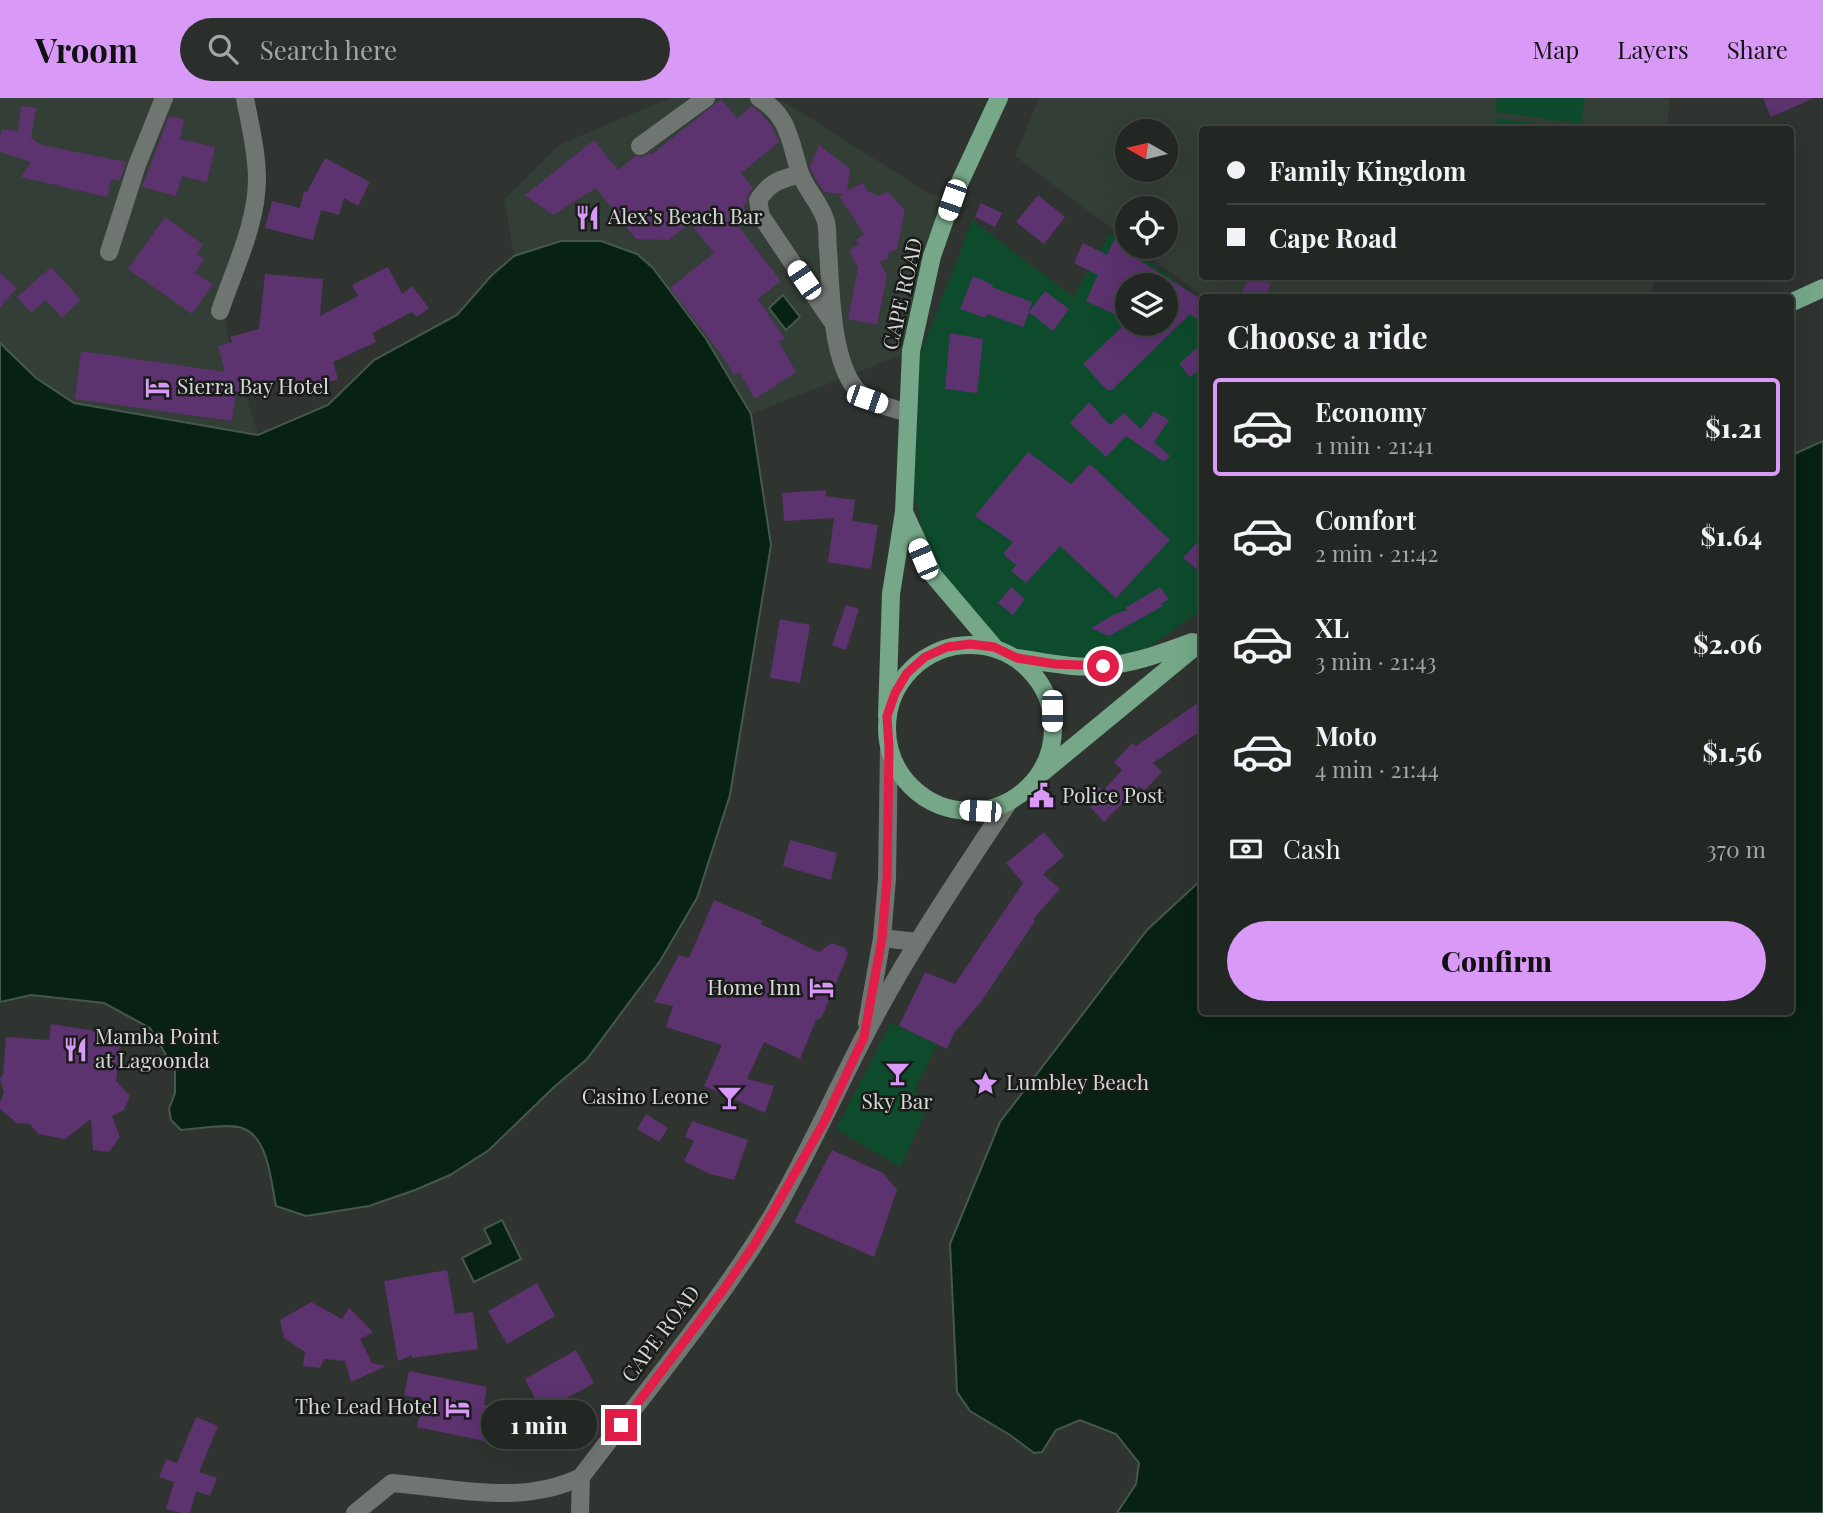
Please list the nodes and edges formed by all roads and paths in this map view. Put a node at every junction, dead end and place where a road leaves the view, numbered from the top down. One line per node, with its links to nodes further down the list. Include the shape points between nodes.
1 (164, 98): 8 (street)
2 (245, 98): 11 (street, via 257,181 252,219)
3 (706, 98): 6 (street)
4 (759, 98): 7 (street, via 780,115)
5 (999, 98): 13 (main road, CAPE ROAD, via 932,256 911,351)
6 (640, 146)
7 (800, 174): 12 (street, via 826,221); 12 (street, via 776,180 766,188 758,200 761,216)
8 (109, 252)
9 (1823, 288): 10 (main road)
10 (1794, 301)
11 (220, 311)
12 (833, 323): 13 (street, via 845,374 860,393)
13 (908, 413): 14 (main road, CAPE ROAD)
14 (904, 512): 17 (main road, via 933,575); 19 (main road, CAPE ROAD, via 891,594)
15 (1199, 640): 18 (main road, via 1129,663 1103,666)
16 (1199, 642): 21 (main road)
17 (994, 647): 18 (main road); 19 (main road, via 947,647 925,657 907,673)
18 (1017, 658): 21 (main road, via 1040,681 1052,711 1052,744)
19 (887, 716): 20 (main road)
20 (889, 748): 22 (main road, via 902,776 923,797 950,809 980,811); 23 (street, CAPE ROAD)
21 (1040, 774): 22 (main road)
22 (1009, 803): 24 (street, CAPE ROAD)
23 (882, 938): 24 (street); 25 (street, CAPE ROAD)
24 (916, 942): 25 (street, CAPE ROAD)
25 (864, 1037): 26 (street, CAPE ROAD, via 824,1122 754,1245)
26 (582, 1477): 27 (street, via 560,1488 512,1494 392,1483); 28 (street)
27 (355, 1513)
28 (580, 1513)

